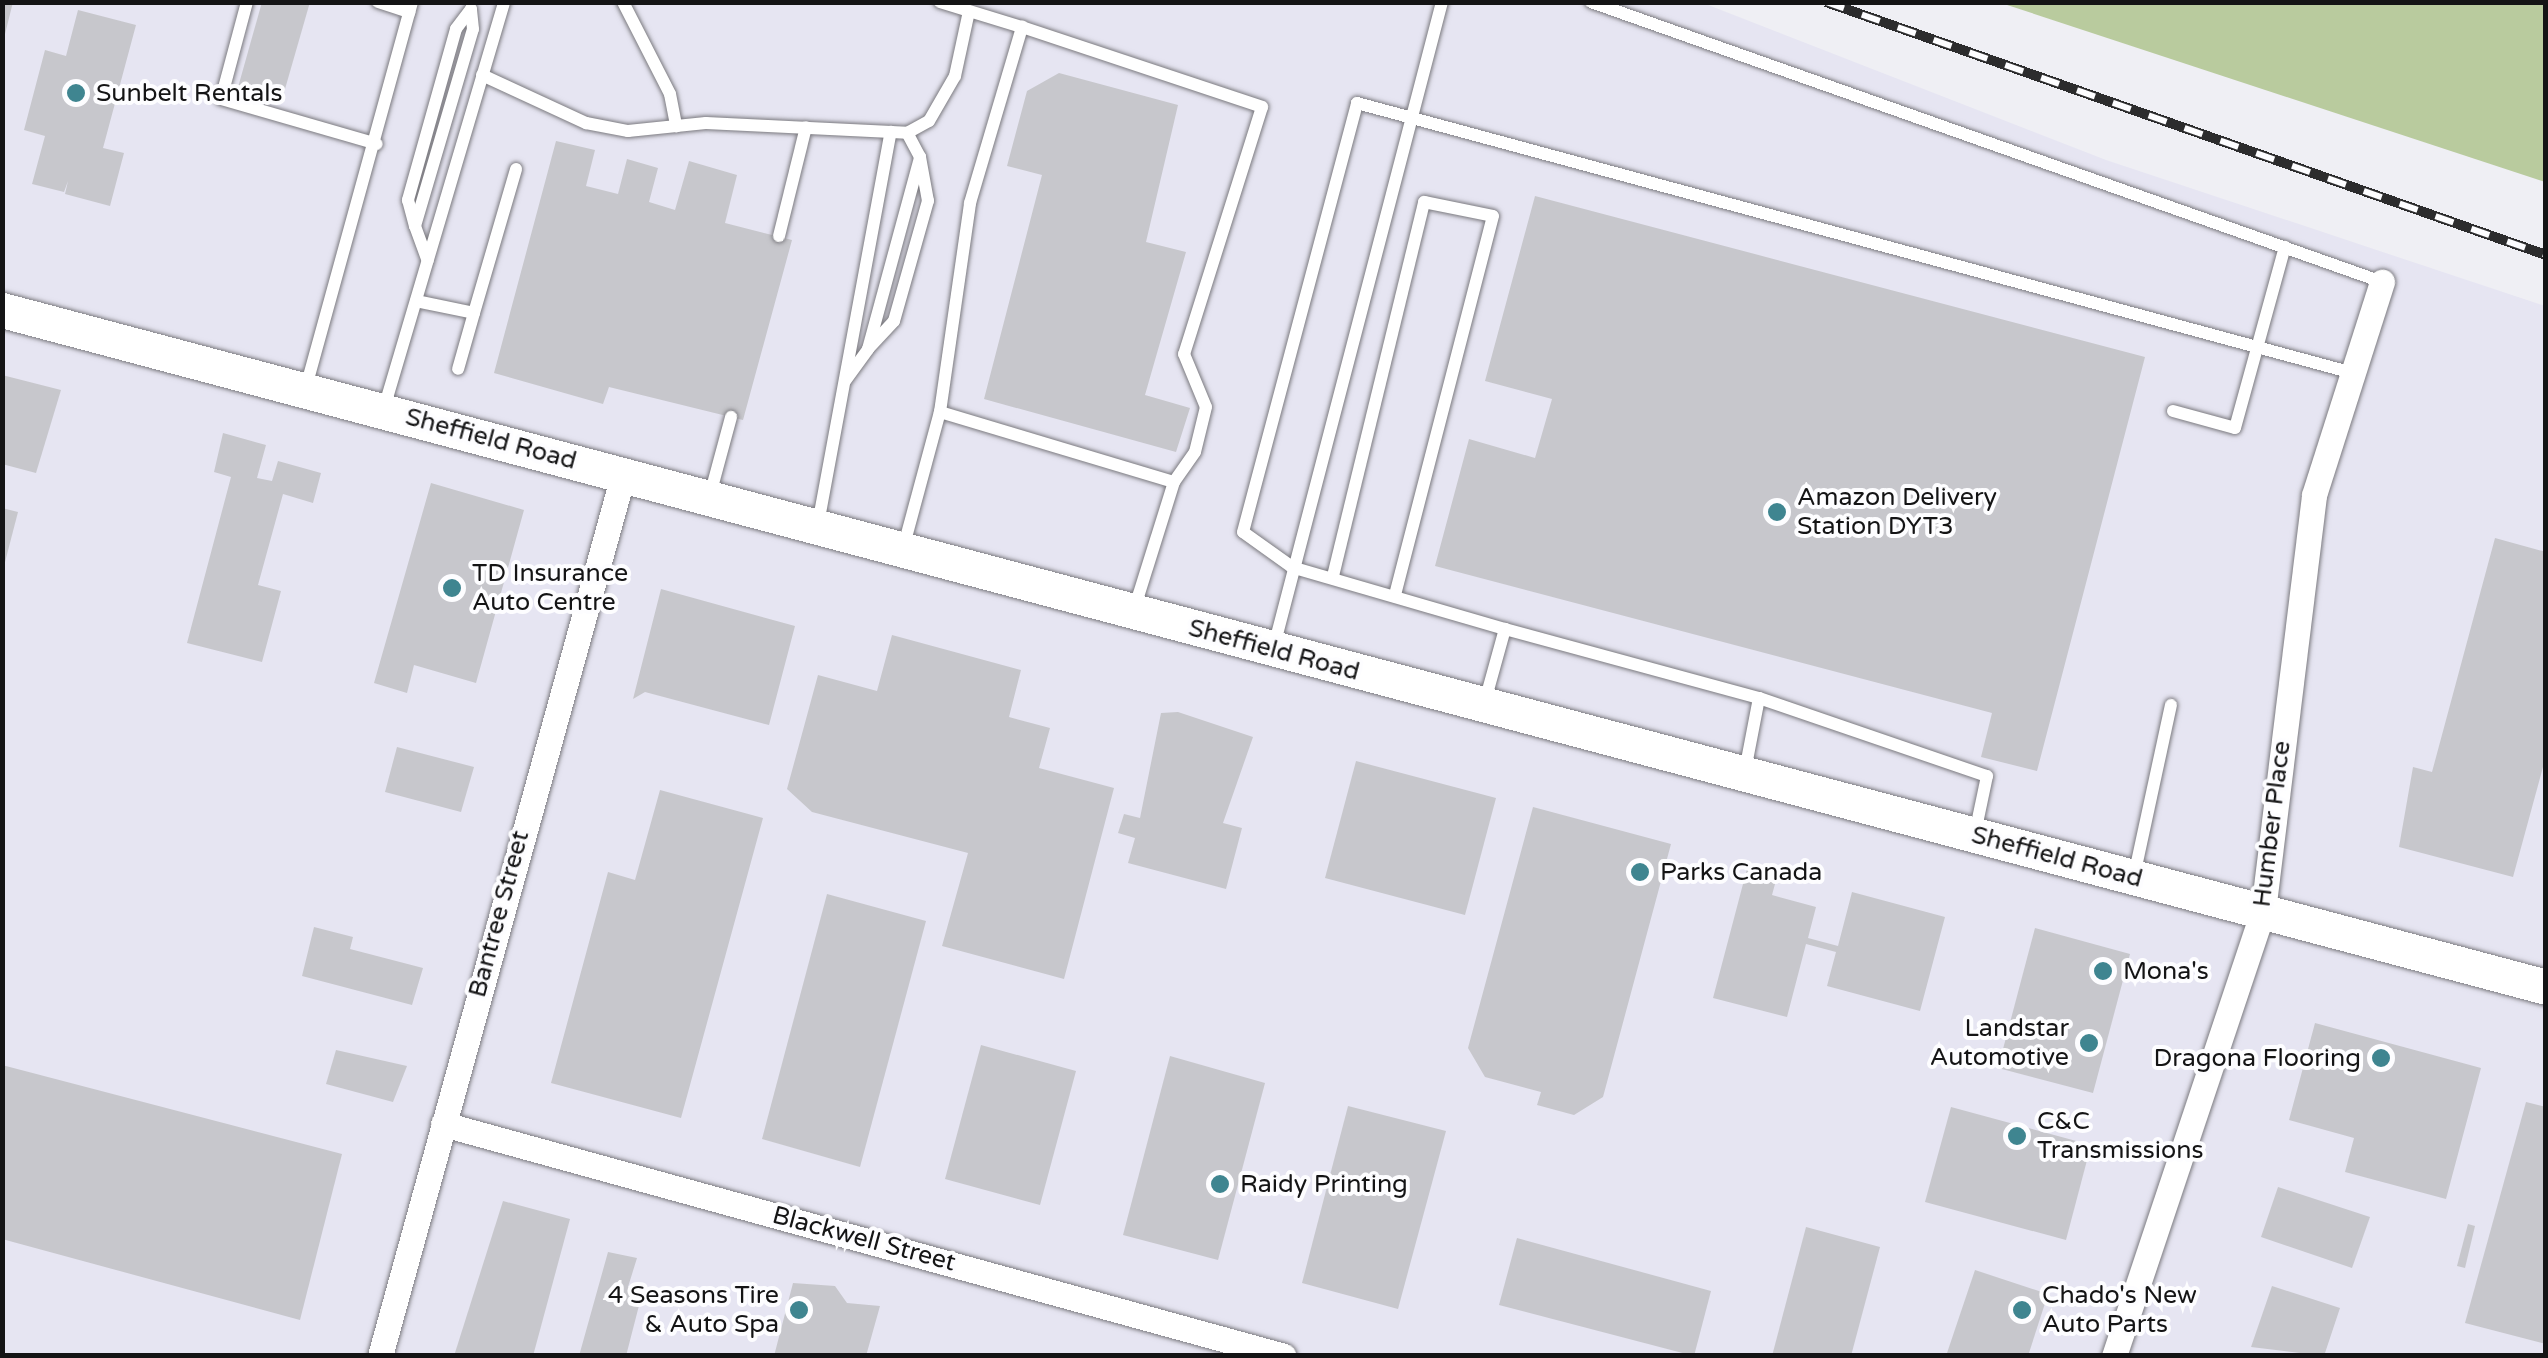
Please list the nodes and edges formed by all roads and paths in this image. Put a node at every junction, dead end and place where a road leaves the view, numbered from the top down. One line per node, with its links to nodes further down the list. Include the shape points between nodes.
1 (247, 2): 18 (lane, via 220,99)
2 (378, 2): 9 (lane)
3 (504, 2): 12 (lane)
4 (623, 2): 14 (lane, via 670,94)
5 (940, 2): 10 (lane)
6 (1442, 2): 13 (lane)
7 (1591, 2): 22 (lane)
8 (474, 6): 23 (lane, via 456,29 408,200)
9 (410, 7): 18 (lane)
10 (969, 11): 11 (lane); 17 (lane, via 955,76 929,121)
11 (1022, 28): 36 (lane, via 970,203); 39 (lane, via 1262,107 1184,354 1206,407 1195,452)
12 (482, 75): 14 (lane, via 586,123); 23 (lane)
13 (1410, 114): 28 (lane); 43 (lane); 43 (lane, via 1357,103 1243,532)
14 (676, 126): 15 (lane)
15 (806, 127): 16 (lane); 21 (lane)
16 (891, 132): 17 (lane); 32 (lane)
17 (907, 133): 19 (lane)
18 (377, 144): 33 (lane)
19 (920, 157): 29 (lane); 29 (lane, via 928,201 894,321)
20 (516, 169): 27 (lane)
21 (779, 236)
22 (2285, 248): 24 (lane); 28 (lane)
23 (428, 260): 25 (lane)
24 (2382, 282): 31 (street, Humber Place)
25 (416, 301): 27 (lane); 34 (lane)
26 (2, 310): 33 (street, Sheffield Road)
27 (474, 314): 30 (lane)
28 (2258, 342): 31 (lane); 35 (lane, via 2235,428)
29 (868, 349): 32 (lane)
30 (458, 369)
31 (2349, 372): 55 (street, Humber Place, via 2306,545)
32 (841, 387): 41 (lane)
33 (305, 389): 34 (street, Sheffield Road)
34 (383, 410): 38 (street, Sheffield Road)
35 (2173, 411)
36 (940, 412): 39 (lane); 42 (lane)
37 (731, 417): 40 (lane)
38 (624, 475): 40 (street, Sheffield Road); 57 (street, Bantree Street)
39 (1174, 482): 46 (lane)
40 (710, 498): 41 (street, Sheffield Road)
41 (818, 526): 42 (street, Sheffield Road)
42 (903, 548): 46 (street, Sheffield Road)
43 (1292, 567): 44 (lane); 48 (lane)
44 (1333, 576): 45 (lane); 45 (lane, via 1424,202 1493,216)
45 (1395, 595): 47 (lane)
46 (1134, 612): 48 (street, Sheffield Road)
47 (1505, 628): 49 (lane); 51 (lane)
48 (1273, 648): 51 (street, Sheffield Road)
49 (1759, 698): 52 (lane); 53 (lane, via 1987,776)
50 (2171, 705): 54 (lane)
51 (1484, 708): 52 (street, Sheffield Road)
52 (1744, 776): 53 (street, Sheffield Road)
53 (1975, 836): 54 (street, Sheffield Road)
54 (2134, 878): 55 (street, Sheffield Road)
55 (2264, 910): 56 (street, Sheffield Road); 60 (street, Humber Place)
56 (2543, 979)
57 (443, 1124): 58 (street, Bantree Street); 59 (street, Blackwell Street)
58 (380, 1356)
59 (1284, 1356)
60 (2114, 1356)

